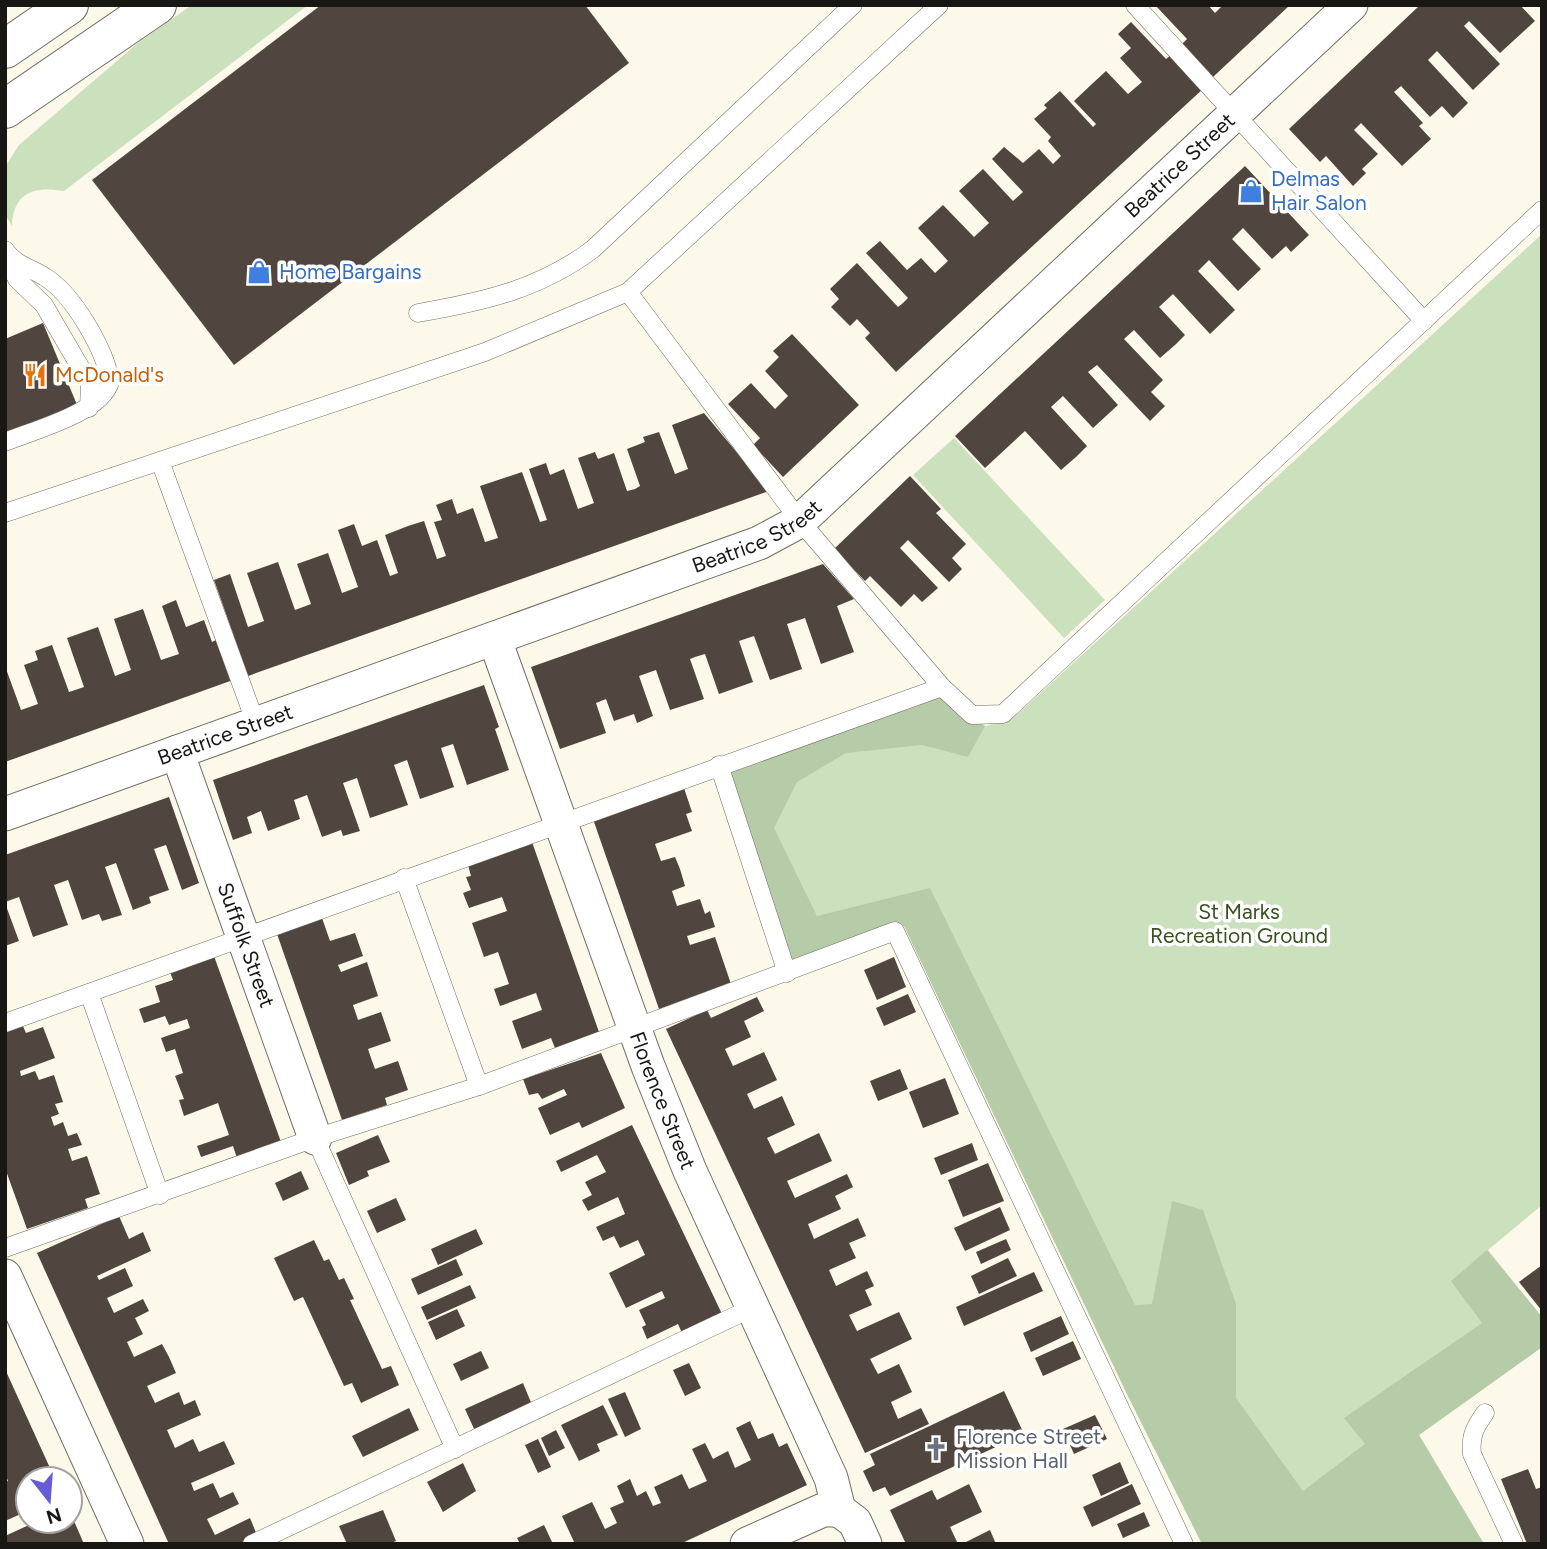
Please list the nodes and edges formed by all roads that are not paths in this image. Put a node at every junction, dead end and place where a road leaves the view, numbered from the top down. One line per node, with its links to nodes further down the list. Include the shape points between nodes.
1 (69, 5): 7 (main road)
2 (157, 5): 8 (main road)
3 (853, 5): 14 (lane, via 593,249 568,267 523,290)
4 (939, 5): 13 (lane)
5 (1135, 5): 9 (lane)
6 (1351, 5): 9 (street, Beatrice Street)
7 (5, 49)
8 (5, 110)
9 (1235, 115): 15 (lane); 20 (street, Beatrice Street)
10 (1542, 210): 15 (lane)
11 (5, 250): 16 (lane, via 18,264 52,282 88,326 110,382 102,399)
12 (5, 256): 16 (lane, via 17,279 44,305 90,384)
13 (628, 292): 18 (lane, via 485,352); 20 (lane)
14 (418, 313)
15 (1424, 321): 22 (lane, via 1003,714 972,715)
16 (89, 408): 17 (lane)
17 (5, 442)
18 (160, 461): 19 (lane); 23 (lane)
19 (5, 513)
20 (800, 521): 21 (street, Beatrice Street, via 760,543); 22 (lane)
21 (495, 640): 23 (street, Beatrice Street); 27 (street, Florence Street)
22 (942, 687): 25 (lane)
23 (257, 724): 24 (street, Beatrice Street)
24 (177, 752): 26 (street, Beatrice Street); 29 (street, Suffolk Street)
25 (719, 765): 27 (lane); 30 (lane)
26 (5, 814)
27 (561, 822): 28 (lane); 33 (street, Florence Street)
28 (404, 878): 29 (lane); 34 (lane)
29 (244, 939): 31 (lane); 35 (street, Suffolk Street)
30 (788, 973): 33 (lane); 47 (lane, via 895,931)
31 (89, 993): 32 (lane); 36 (lane)
32 (5, 1023)
33 (634, 1029): 34 (lane); 39 (street, Florence Street, via 690,1171)
34 (479, 1086): 35 (lane)
35 (315, 1138): 36 (lane); 41 (lane)
36 (160, 1195): 37 (lane)
37 (5, 1248)
38 (5, 1276): 43 (street)
39 (752, 1308): 41 (lane); 42 (street, Florence Street, via 831,1478)
40 (1485, 1413): 48 (lane, via 1474,1427 1472,1454)
41 (455, 1449): 44 (lane)
42 (839, 1510): 45 (street, via 823,1510); 46 (street, Florence Street, via 855,1522)
43 (127, 1544)
44 (252, 1544)
45 (747, 1544)
46 (865, 1544)
47 (1184, 1544)
48 (1514, 1544)

